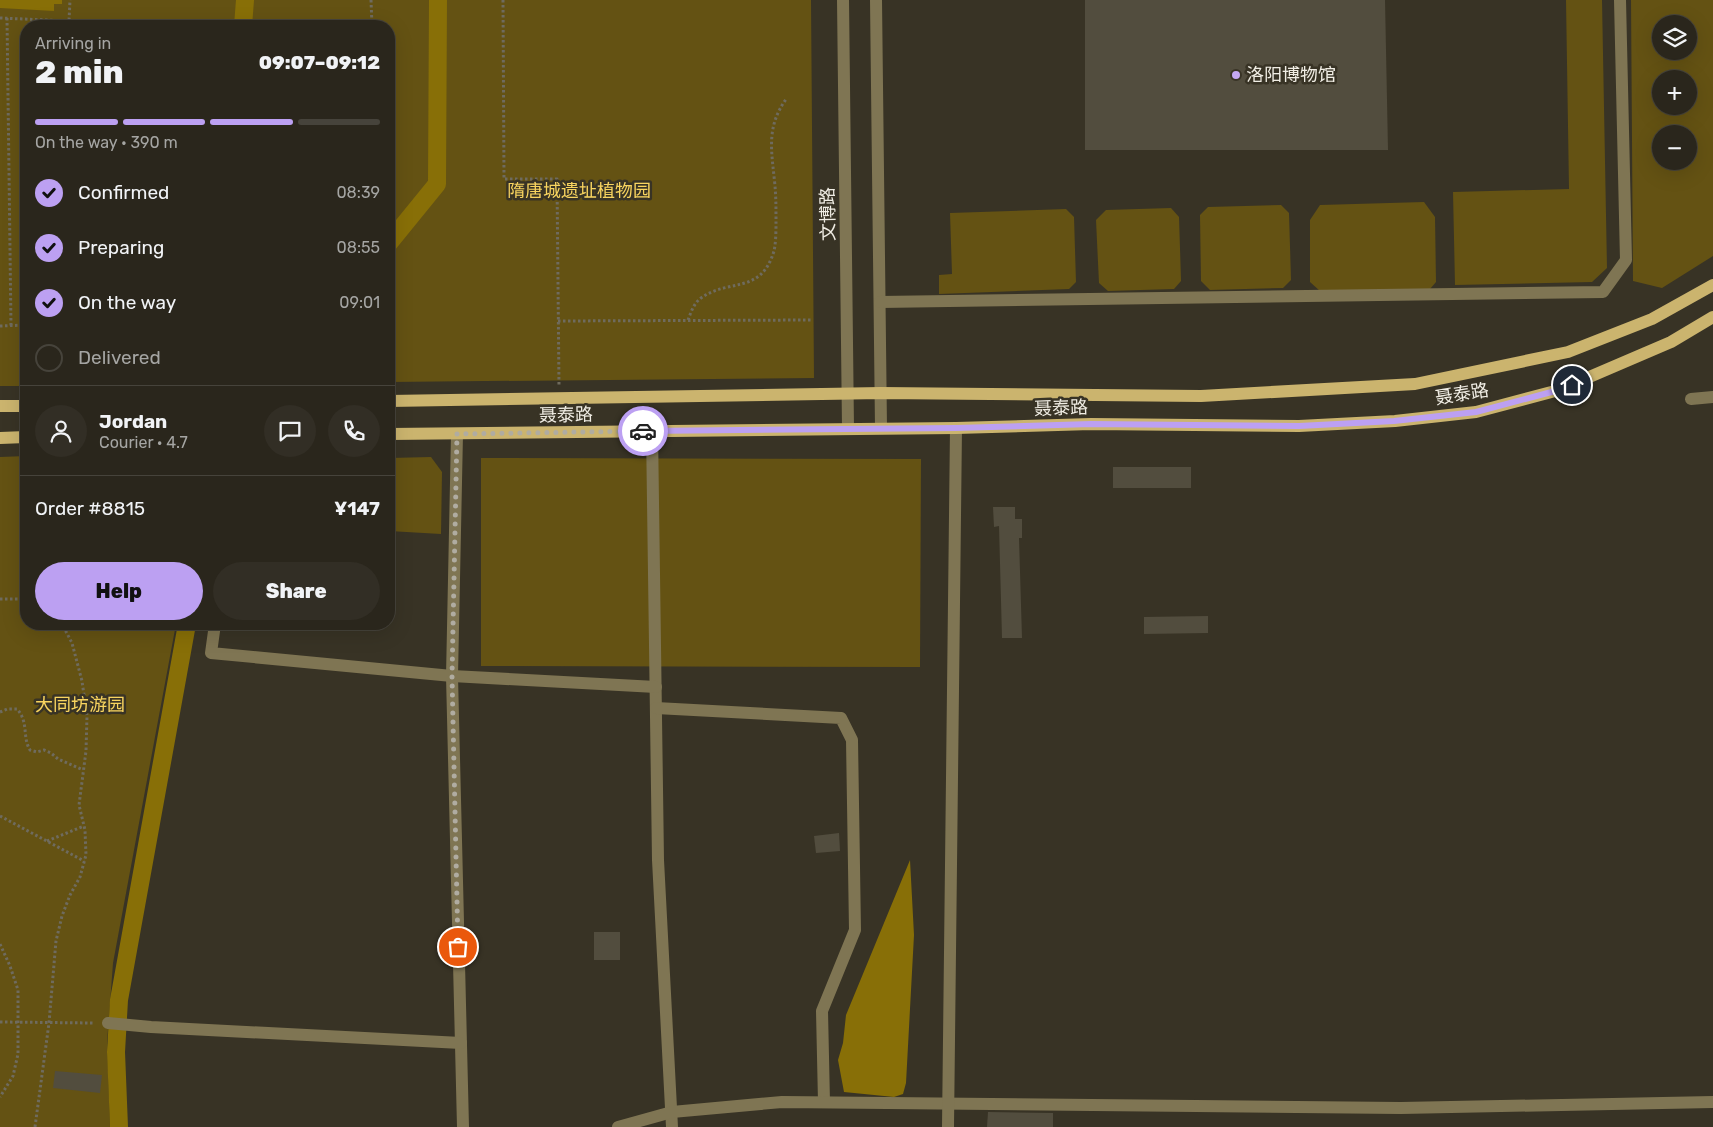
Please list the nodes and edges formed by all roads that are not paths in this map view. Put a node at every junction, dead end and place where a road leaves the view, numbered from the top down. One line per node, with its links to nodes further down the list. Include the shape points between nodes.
1 (843, 0): 7 (street, 文博路)
2 (876, 0): 5 (street)
3 (1620, 0): 5 (street, via 1626,260 1603,292)
4 (1713, 285): 8 (main road, 聂泰路, via 1652,319 1568,352 1415,384 1201,396)
5 (880, 302): 8 (street)
6 (1713, 317): 16 (main road, 聂泰路, via 1671,342 1591,378 1476,412 1394,421 1299,426 1091,424)
7 (847, 393): 8 (main road, 聂泰路); 11 (main road, 聂泰路); 14 (street, 文博路)
8 (881, 393): 15 (street)
9 (1713, 397): 10 (street)
10 (1691, 399)
11 (395, 401)
12 (0, 406): 13 (main road)
13 (20, 406)
14 (848, 428): 15 (main road, 聂泰路); 17 (main road, 聂泰路)
15 (881, 428): 16 (main road, 聂泰路)
16 (956, 428): 29 (street)
17 (652, 430): 19 (main road, 聂泰路); 24 (street)
18 (395, 434): 19 (main road, 聂泰路)
19 (457, 434): 23 (street)
20 (20, 437): 21 (main road)
21 (0, 438)
22 (214, 630): 23 (street, via 211,653)
23 (452, 676): 24 (street); 27 (street)
24 (656, 687): 25 (street)
25 (656, 708): 28 (street, via 841,718 852,740 855,930 822,1012); 31 (street, via 658,860)
26 (108, 1023): 27 (street)
27 (461, 1044): 32 (street)
28 (824, 1102): 29 (street); 31 (street, via 782,1102)
29 (948, 1102): 30 (street, via 1401,1108); 35 (street)
30 (1713, 1102)
31 (672, 1112): 33 (street); 34 (street)
32 (463, 1127)
33 (618, 1127)
34 (672, 1127)
35 (948, 1127)

